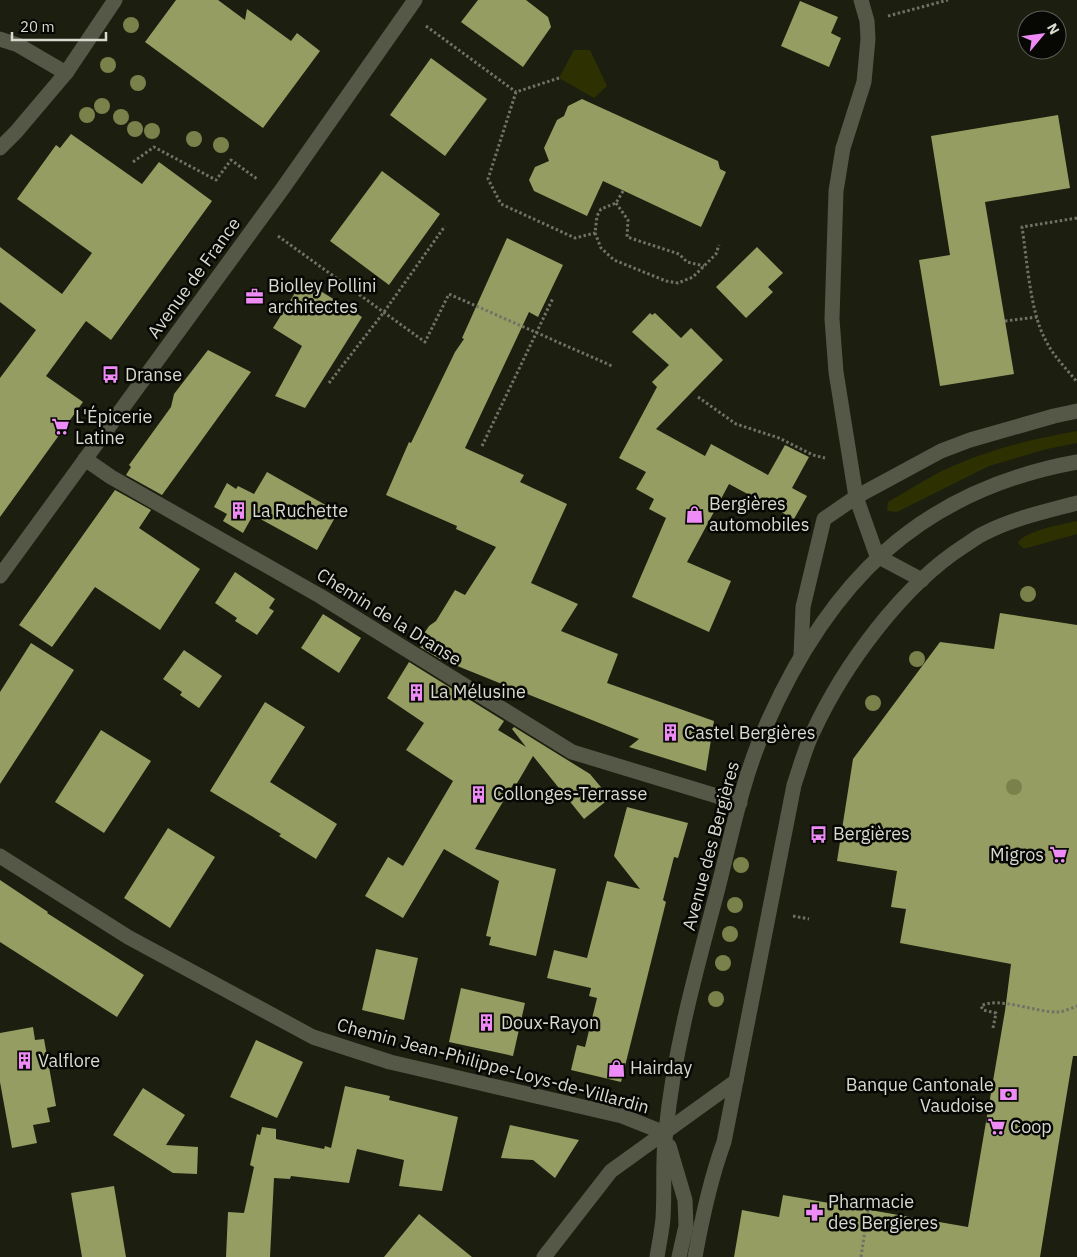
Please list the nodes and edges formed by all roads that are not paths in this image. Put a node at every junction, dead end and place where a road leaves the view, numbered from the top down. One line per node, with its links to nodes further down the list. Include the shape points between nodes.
1 (115, 0): 5 (street)
2 (415, 0): 8 (street, Avenue de France, via 283,188)
3 (861, 0): 10 (street, via 868,39 864,82 843,148 836,191 832,319 836,372)
4 (0, 39): 5 (street, via 18,45)
5 (66, 73): 6 (street)
6 (0, 148)
7 (1077, 411): 10 (street, via 941,451)
8 (85, 459): 13 (street, Avenue de France); 16 (street, Chemin de la Dranse, via 110,477 320,596 572,752)
9 (1077, 462): 12 (street, Avenue des Bergières, via 1005,481 963,498 920,523)
10 (856, 497): 12 (street); 15 (street, via 824,519 803,607)
11 (1077, 503): 14 (street, via 986,532 943,560)
12 (878, 556): 14 (street); 15 (street, Avenue des Bergières, via 843,594)
13 (0, 576)
14 (922, 580): 18 (street, via 868,642 838,685 812,733 794,785)
15 (801, 656): 16 (street, Avenue des Bergières, via 764,728)
16 (740, 803): 19 (street, Avenue des Bergières, via 683,1023)
17 (0, 856): 19 (street, Chemin Jean-Philippe-Loys-de-Villardin, via 128,937 313,1037 390,1062 622,1116)
18 (736, 1081): 19 (street); 23 (street, via 724,1142 705,1202)
19 (665, 1133): 20 (street, via 612,1171); 21 (street, Avenue des Bergières, via 663,1221); 22 (street, Avenue des Bergières, via 685,1200 686,1226)
20 (544, 1257)
21 (656, 1257)
22 (679, 1257)
23 (695, 1257)

